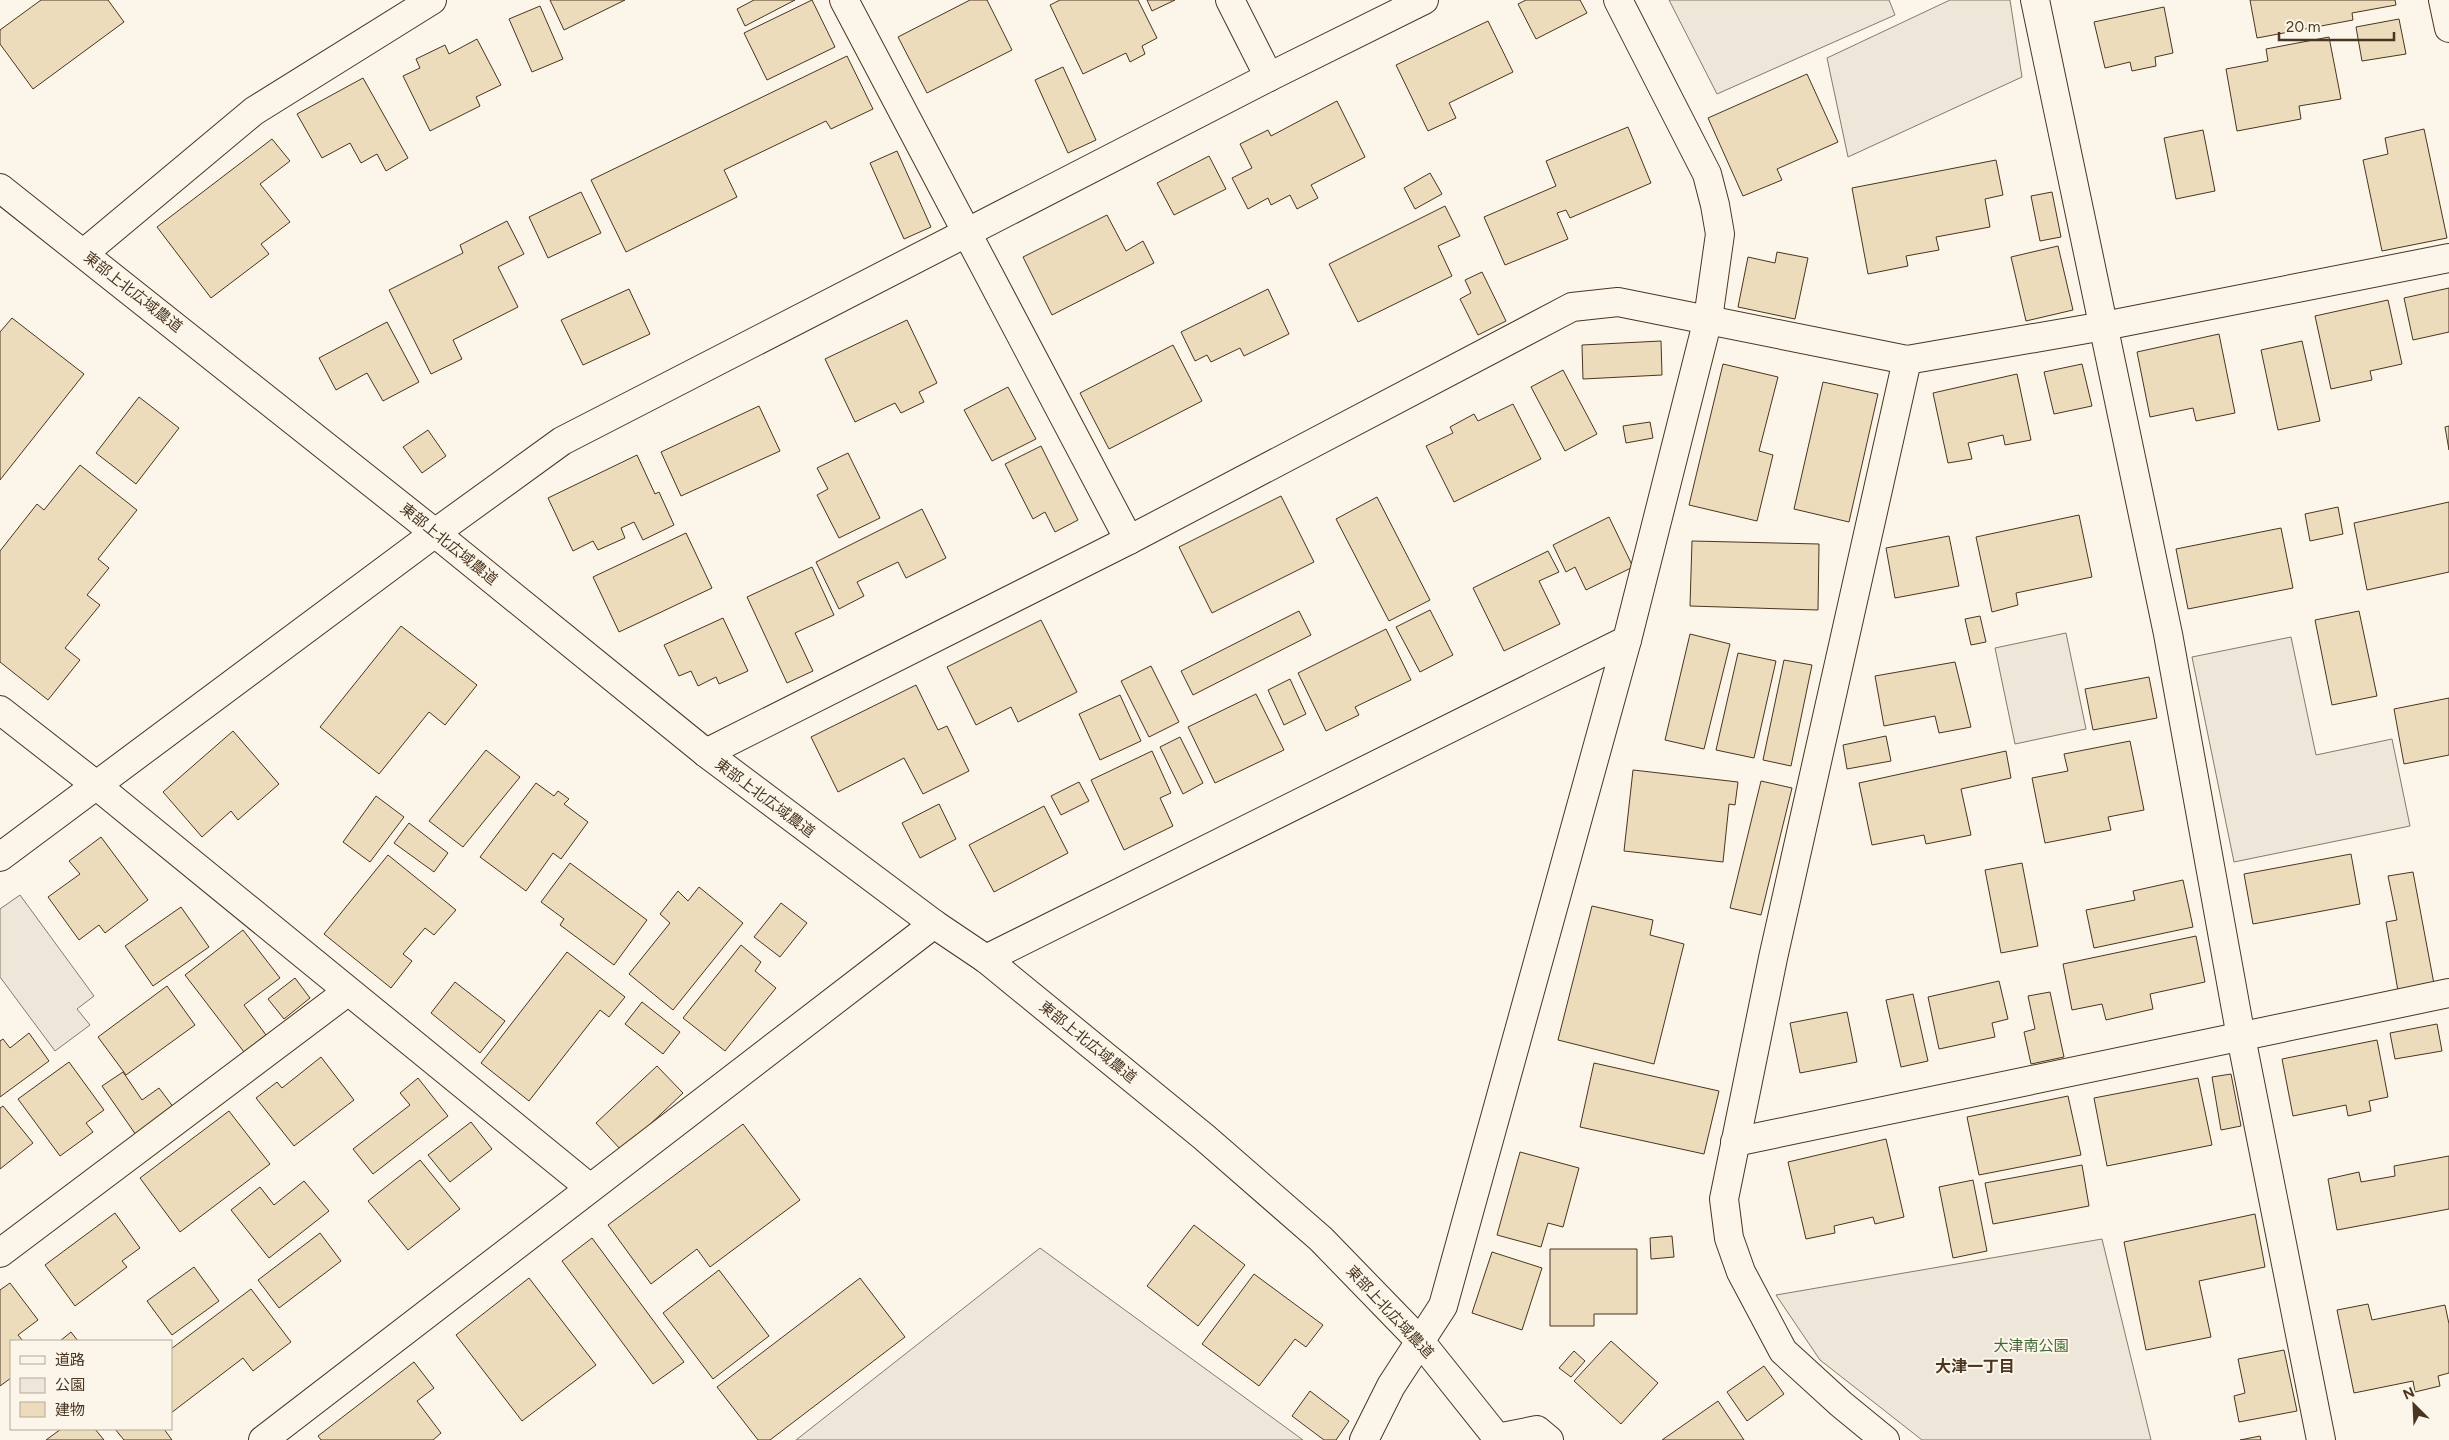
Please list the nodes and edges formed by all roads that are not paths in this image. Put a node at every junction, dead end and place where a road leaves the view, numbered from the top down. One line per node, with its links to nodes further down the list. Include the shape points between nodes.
1 (432, 0): 12 (street, via 254,111)
2 (844, 0): 11 (street)
3 (1230, 0): 9 (street)
4 (1424, 0): 9 (street)
5 (1618, 0): 14 (street, via 1707,174 1720,234)
6 (2035, 0): 15 (street)
7 (2443, 0): 8 (street)
8 (2449, 28)
9 (1269, 77): 11 (street)
10 (0, 188): 12 (street, 東部上北広域農道)
11 (966, 234): 17 (street, via 562,441); 18 (street)
12 (84, 253): 17 (street, 東部上北広域農道)
13 (2449, 258): 15 (street)
14 (1708, 319): 16 (street); 18 (street, via 1618,302 1572,307); 19 (street)
15 (2104, 326): 16 (street); 28 (street, via 2168,634)
16 (1907, 360): 29 (street)
17 (435, 533): 21 (street, 東部上北広域農道); 22 (street)
18 (1129, 540): 21 (street)
19 (1627, 640): 25 (street); 32 (street, via 1443,1306)
20 (0, 710): 22 (street)
21 (706, 753): 24 (street, 東部上北広域農道)
22 (96, 785): 23 (street); 26 (street)
23 (0, 857)
24 (934, 924): 25 (street, 東部上北広域農道); 30 (street)
25 (986, 959): 32 (street, 東部上北広域農道, via 1204,1137 1321,1239)
26 (347, 992): 30 (street); 31 (street)
27 (2449, 993): 28 (street)
28 (2241, 1037): 29 (street); 38 (street)
29 (1735, 1142): 37 (street, via 1724,1199 1729,1238 1753,1296 1783,1351)
30 (590, 1188): 34 (street)
31 (0, 1253)
32 (1420, 1341): 33 (street, 東部上北広域農道); 35 (street, via 1391,1386)
33 (1498, 1439): 36 (street, via 1537,1430)
34 (263, 1440)
35 (1364, 1440)
36 (1549, 1440)
37 (1885, 1440)
38 (2321, 1440)

